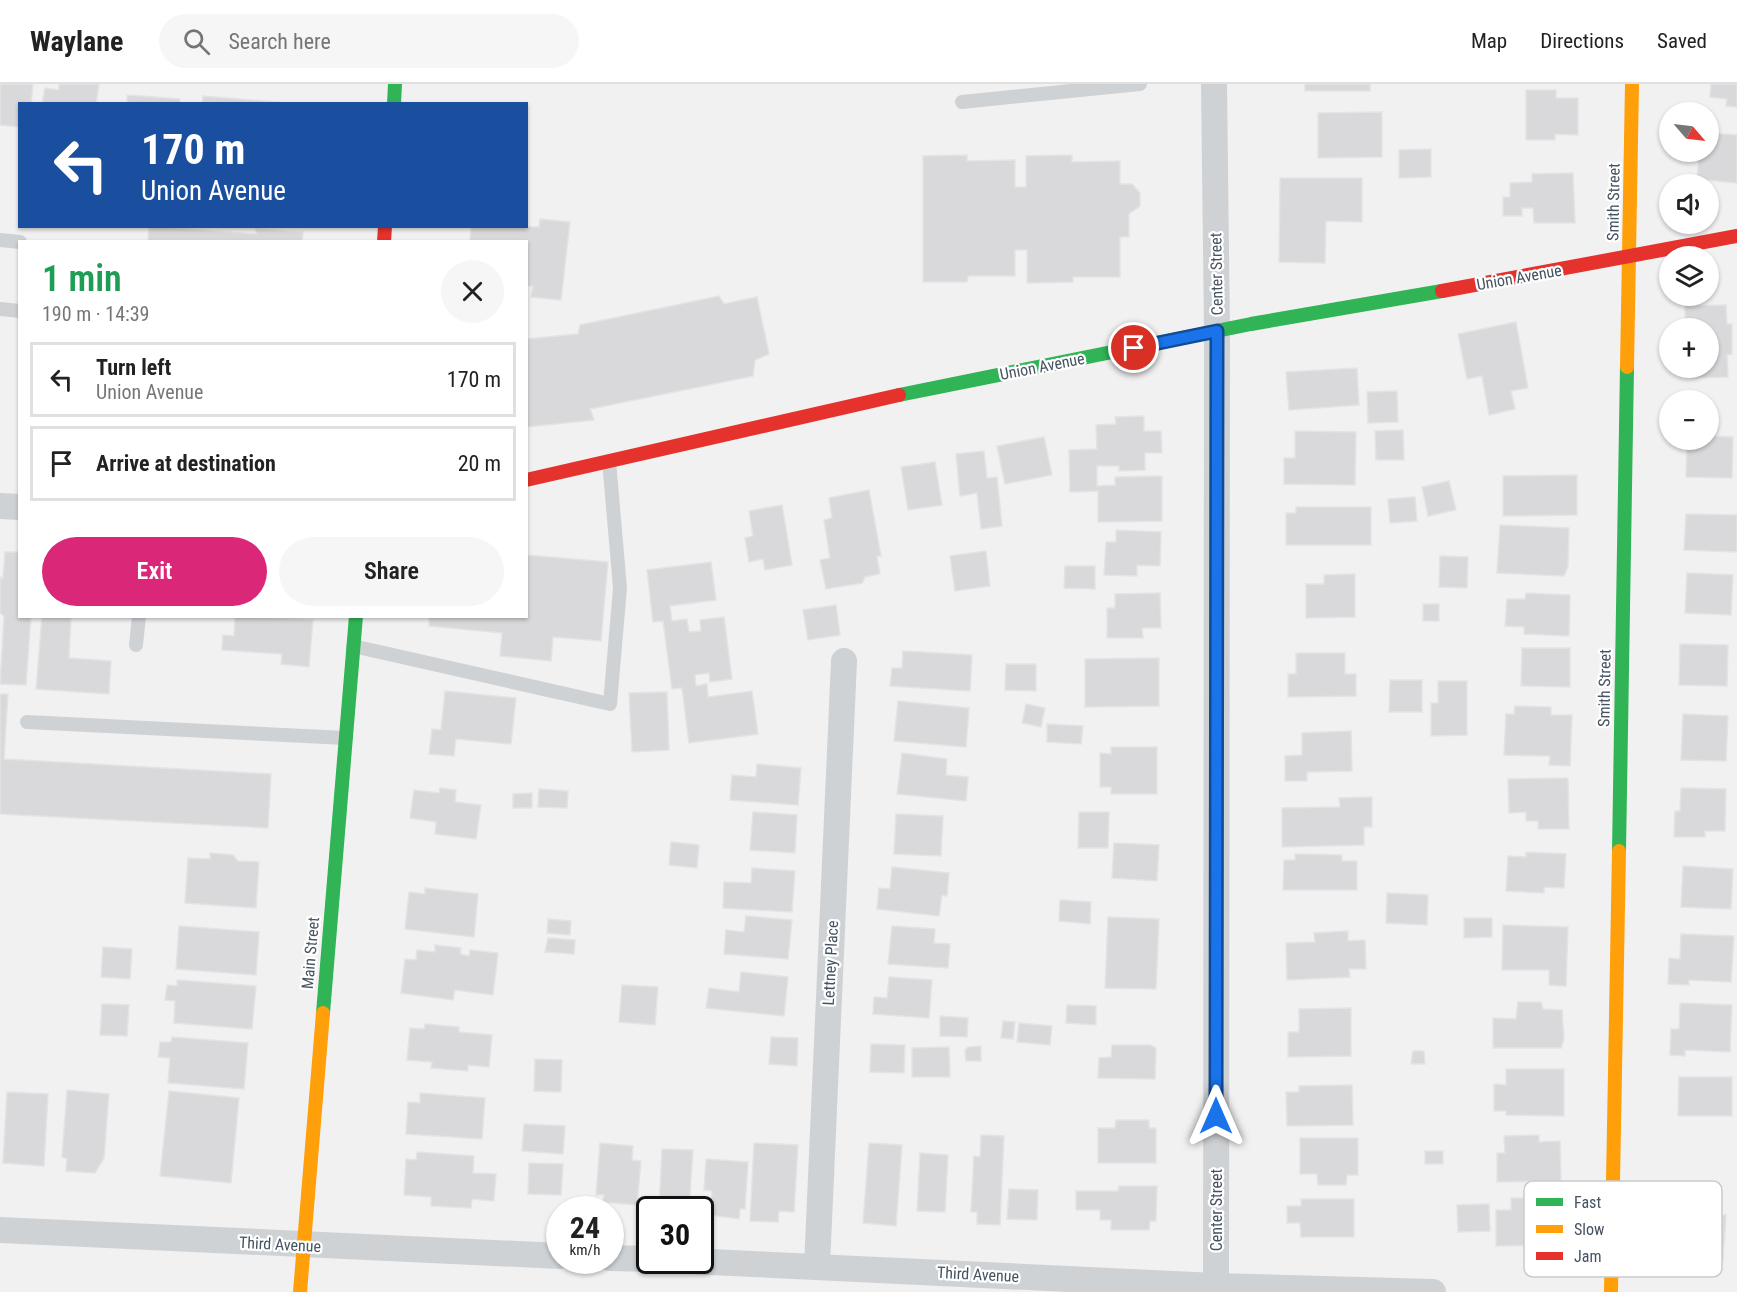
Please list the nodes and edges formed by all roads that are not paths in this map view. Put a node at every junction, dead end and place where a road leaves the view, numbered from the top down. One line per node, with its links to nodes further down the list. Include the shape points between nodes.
1 (395, 84): 5 (street)
2 (1140, 84): 6 (lane)
3 (1214, 84): 13 (street, Center Street)
4 (1632, 84): 10 (street, Smith Street)
5 (394, 102)
6 (962, 102)
7 (1737, 236): 10 (street, Union Avenue)
8 (0, 240): 9 (lane)
9 (18, 242)
10 (1628, 258): 13 (street, Union Avenue); 25 (street, Smith Street)
11 (0, 309): 12 (lane)
12 (18, 310)
13 (1217, 331): 14 (street, Union Avenue, via 881,399); 32 (street, Center Street)
14 (609, 461): 15 (street, Union Avenue); 21 (lane, via 620,588 610,704)
15 (528, 480)
16 (0, 506): 17 (street)
17 (18, 507)
18 (139, 618): 20 (lane)
19 (356, 618): 21 (street, Main Street)
20 (136, 645)
21 (353, 646): 24 (street, Main Street)
22 (844, 661): 30 (street, Lettney Place)
23 (27, 722): 24 (lane)
24 (345, 738): 27 (street, Main Street)
25 (1613, 1181)
26 (0, 1230): 27 (street, Third Avenue)
27 (304, 1245): 28 (street, Third Avenue); 33 (street, Main Street)
28 (546, 1255)
29 (714, 1262): 30 (street, Third Avenue)
30 (817, 1266): 32 (street, Third Avenue)
31 (1611, 1277): 35 (street, Smith Street)
32 (1216, 1289): 34 (street, Third Avenue)
33 (300, 1292)
34 (1433, 1292)
35 (1611, 1292)

